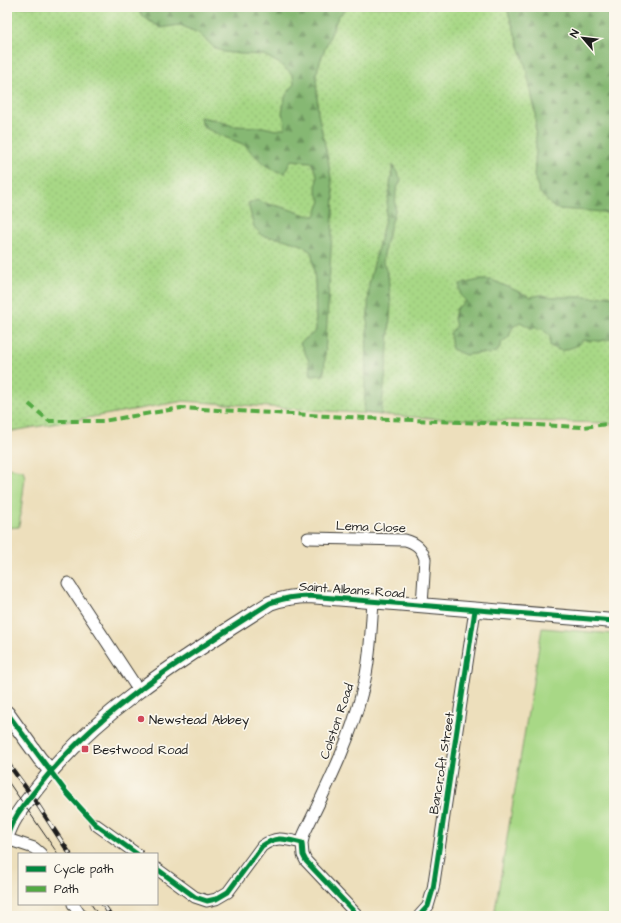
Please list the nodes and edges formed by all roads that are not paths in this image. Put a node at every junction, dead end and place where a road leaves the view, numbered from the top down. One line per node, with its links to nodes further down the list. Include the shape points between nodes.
1 (308, 538): 4 (street, Lema Close, via 412,542 423,552 425,559)
2 (68, 583): 7 (street)
3 (373, 601): 4 (street, Saint Albans Road); 7 (street, Saint Albans Road, via 309,596 282,598 270,603); 13 (street, Colston Road, via 369,658 348,740)
4 (422, 605): 5 (street, Saint Albans Road)
5 (475, 610): 6 (street, Saint Albans Road); 20 (street, Bancroft Street, via 433,889 428,906)
6 (614, 621)
7 (138, 691): 9 (street, Saint Albans Road, via 107,716)
8 (7, 713): 9 (street)
9 (51, 771): 11 (street, Saint Albans Road, via 18,811)
10 (95, 824): 15 (street)
11 (7, 835)
12 (7, 839): 14 (street, via 34,848)
13 (302, 843): 16 (street, via 277,838 269,841 262,846 228,892 207,901 195,897); 19 (street, via 302,855 306,861)
14 (40, 853)
15 (136, 853)
16 (158, 870)
17 (74, 905): 18 (street)
18 (81, 916)
19 (358, 916)
20 (419, 916)

